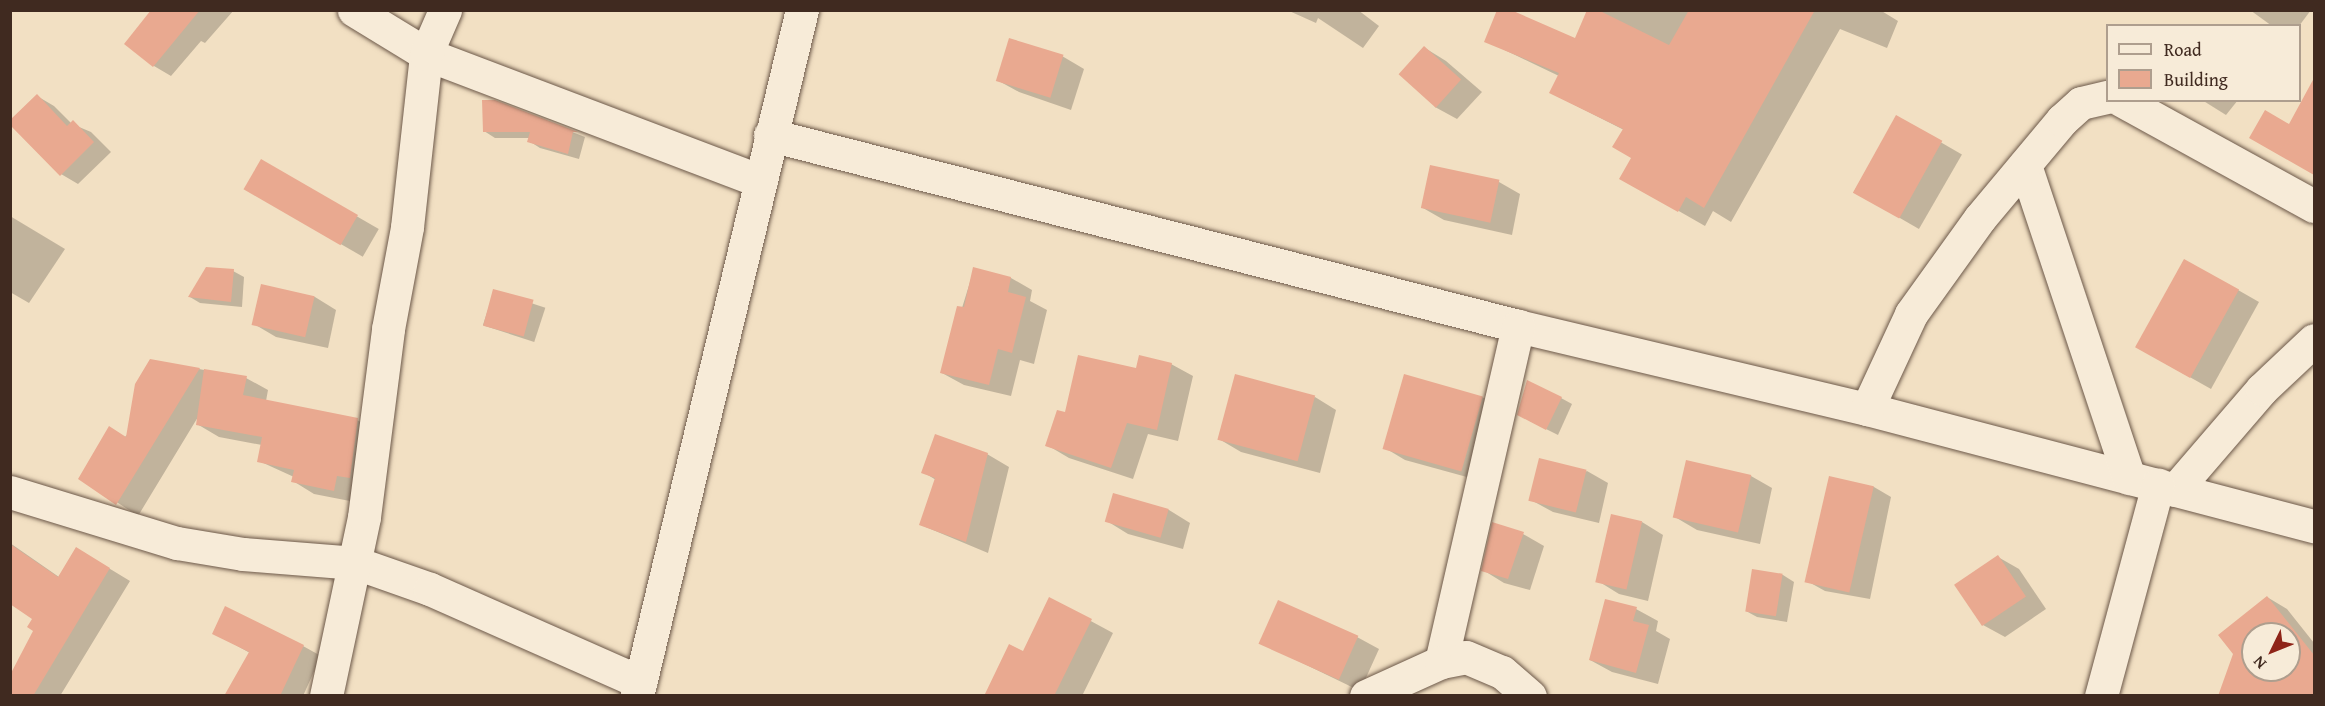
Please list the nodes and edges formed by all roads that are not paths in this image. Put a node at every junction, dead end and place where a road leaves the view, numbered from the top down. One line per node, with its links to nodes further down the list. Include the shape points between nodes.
1 (354, 10): 4 (street)
2 (445, 10): 4 (street)
3 (802, 10): 7 (street)
4 (426, 54): 9 (street); 17 (street, via 407,227 388,329)
5 (2106, 97): 8 (street, via 2081,103)
6 (2125, 102): 10 (street)
7 (770, 135): 9 (street); 11 (street)
8 (2025, 165): 13 (street, via 1911,314); 14 (street)
9 (761, 182): 19 (street)
10 (2314, 206)
11 (1518, 326): 13 (street); 18 (street)
12 (2314, 340): 14 (street)
13 (1868, 409): 14 (street)
14 (2154, 484): 16 (street); 23 (street)
15 (10, 492): 17 (street, via 177,543 243,554)
16 (2314, 526)
17 (356, 563): 19 (street, via 430,589); 20 (street)
18 (1441, 662): 21 (street); 22 (street, via 1466,657 1502,672)
19 (638, 689)
20 (326, 696)
21 (1366, 696)
22 (1530, 696)
23 (2101, 696)

